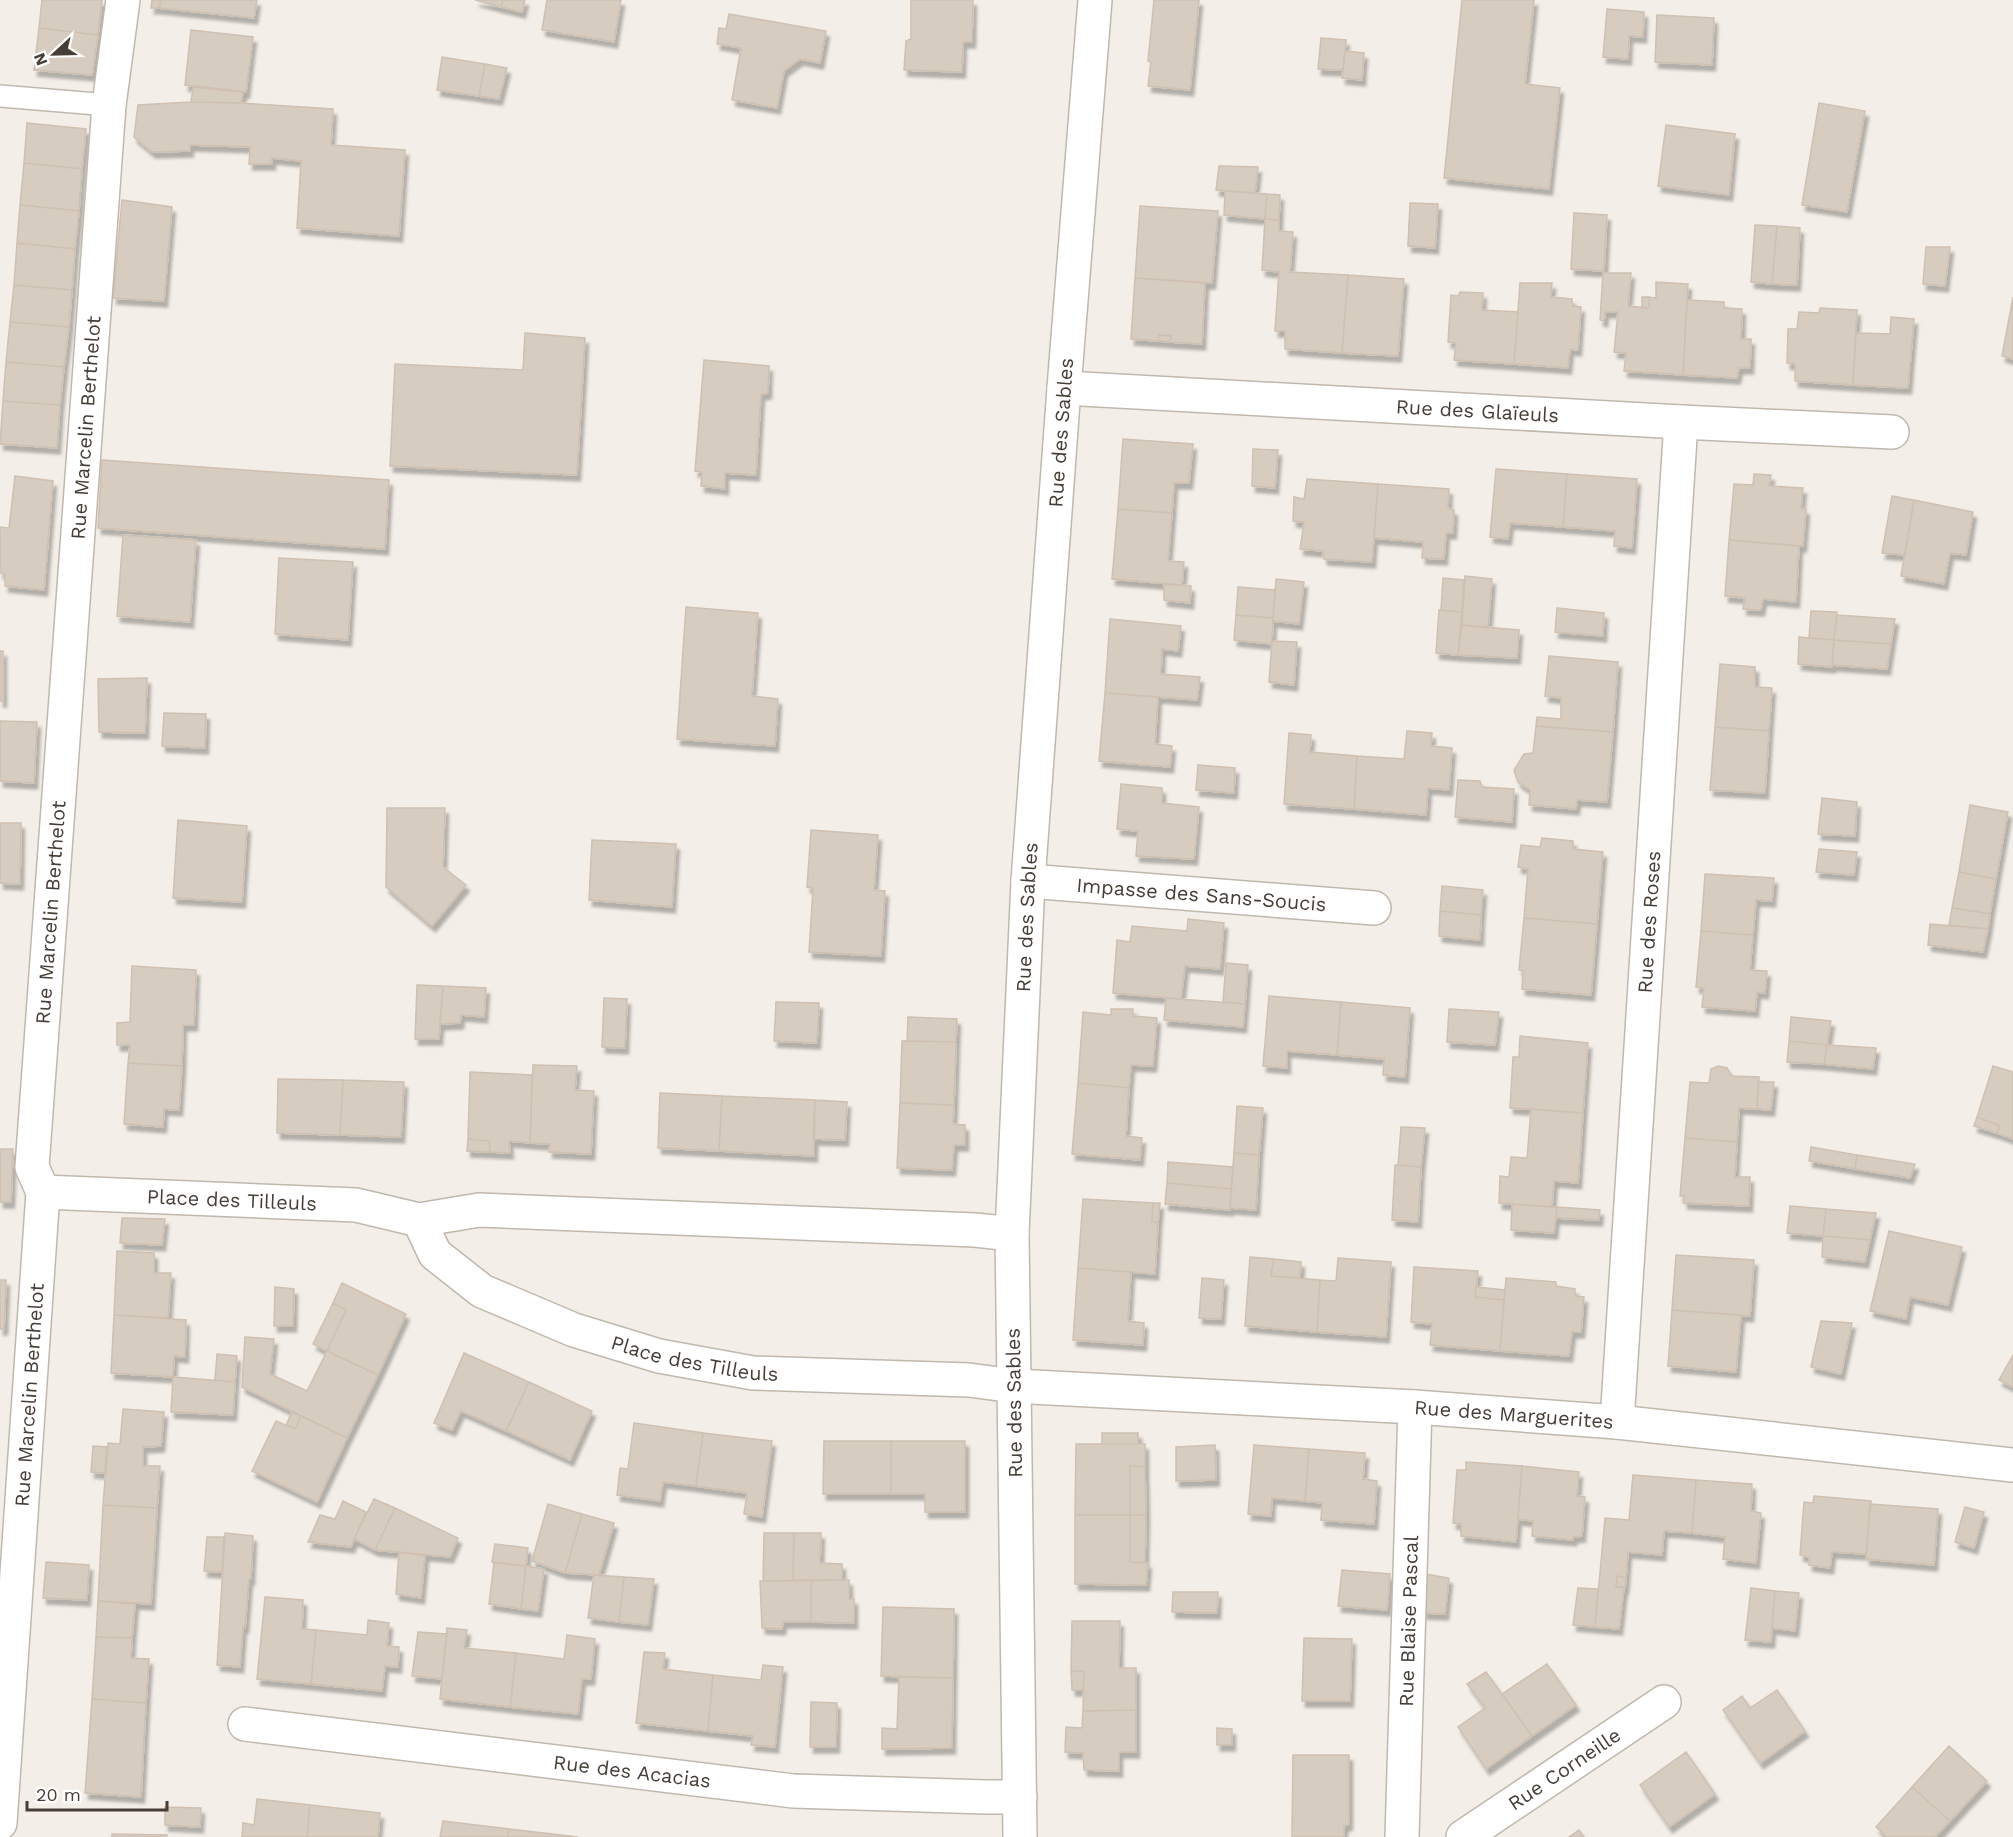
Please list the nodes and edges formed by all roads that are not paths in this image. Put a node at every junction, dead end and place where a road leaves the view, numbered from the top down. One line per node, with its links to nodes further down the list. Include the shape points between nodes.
1 (123, 0): 4 (street, Rue Marcelin Berthelot)
2 (1095, 0): 5 (street, Rue des Sables)
3 (0, 96): 4 (lane)
4 (110, 105): 10 (street, Rue Marcelin Berthelot, via 32,1167)
5 (1064, 388): 6 (street, Rue des Glaïeuls); 8 (street, Rue des Sables)
6 (1681, 422): 7 (street, Rue des Glaïeuls); 15 (street, Rue des Roses)
7 (1892, 432)
8 (1028, 881): 9 (street, Impasse des Sans-Soucis); 12 (street, Rue des Sables)
9 (1374, 908)
10 (43, 1192): 11 (street, Place des Tilleuls, via 356,1205); 20 (street, Rue Marcelin Berthelot)
11 (419, 1220): 12 (street, Place des Tilleuls, via 479,1210); 13 (street, Place des Tilleuls, via 435,1254 482,1291 574,1330 660,1356 753,1373 969,1380)
12 (1012, 1234): 13 (street, Rue des Sables)
13 (1014, 1386): 14 (street, Rue des Marguerites); 19 (street, Rue des Sables)
14 (1415, 1407): 15 (street, Rue des Marguerites); 22 (street, Rue Blaise Pascal)
15 (1617, 1422): 16 (street, Rue des Marguerites)
16 (2013, 1466)
17 (1664, 1702): 23 (street, Rue Corneille)
18 (245, 1724): 19 (street, Rue des Acacias, via 793,1791)
19 (1020, 1797): 21 (street, Rue des Sables)
20 (0, 1823)
21 (1020, 1837)
22 (1402, 1837)
23 (1464, 1837)

